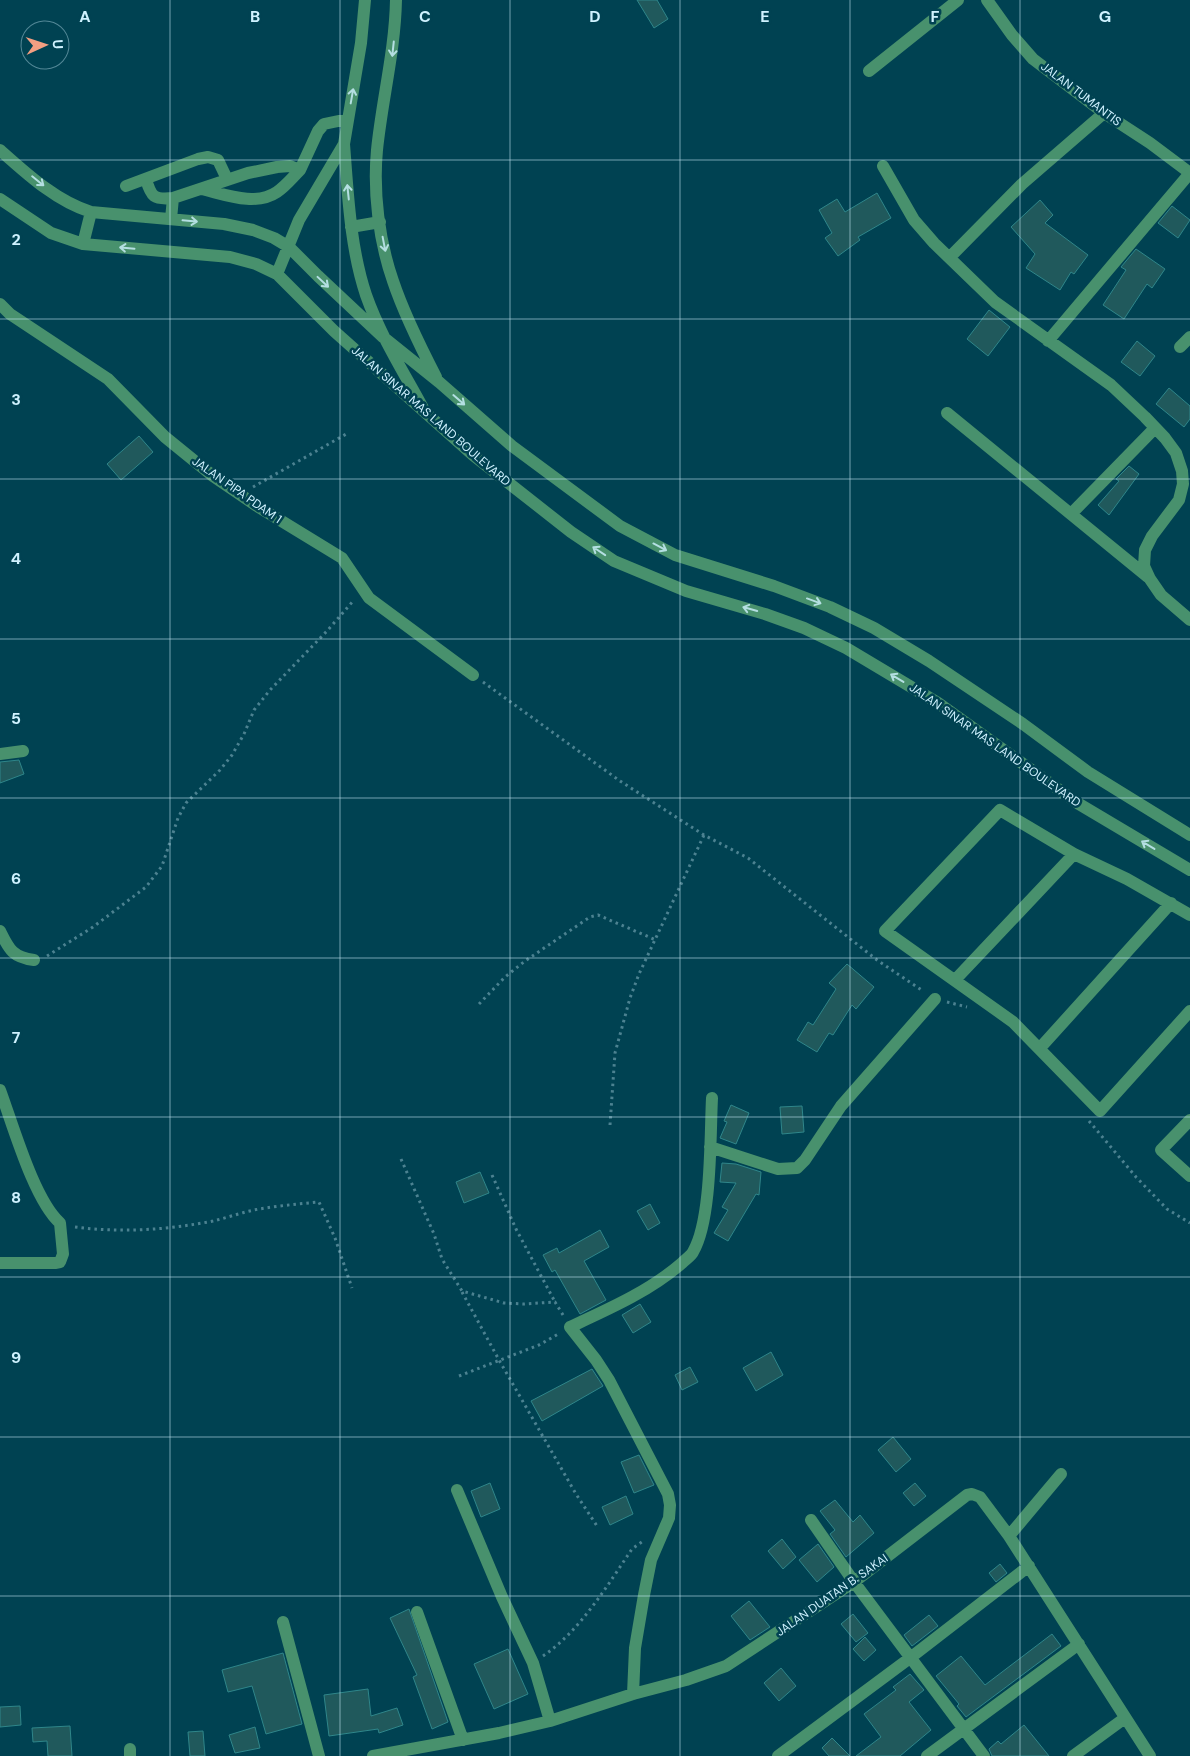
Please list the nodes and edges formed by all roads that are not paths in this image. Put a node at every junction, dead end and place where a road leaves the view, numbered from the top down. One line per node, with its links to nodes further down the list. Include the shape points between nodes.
1 (365, 0): 7 (street, one-way to 1)
2 (396, 0): 21 (street, one-way to 21, via 392,59 377,153)
3 (958, 0): 5 (street)
4 (987, 0): 6 (street, JALAN TUMANTIS, via 1033,59)
5 (870, 71)
6 (1104, 113): 12 (street, JALAN TUMANTIS); 25 (street, via 1022,184)
7 (348, 119): 8 (street); 11 (street, via 324,124)
8 (344, 144): 22 (street, one-way to 8); 24 (street, via 299,220)
9 (0, 150): 19 (street, one-way to 19, via 57,196)
10 (883, 166): 25 (street, via 914,220)
11 (300, 170): 14 (street, via 290,166 277,167); 16 (street, via 286,185 267,197 246,199)
12 (1190, 173): 30 (street)
13 (146, 179): 14 (street, via 208,157 218,160); 15 (street); 17 (street, via 152,196)
14 (227, 179): 16 (street)
15 (126, 186)
16 (200, 189): 17 (street)
17 (173, 198): 20 (street)
18 (0, 199): 23 (street, JALAN SINAR MAS LAND BOULEVARD, via 51,233)
19 (91, 212): 20 (street); 23 (street)
20 (171, 219): 24 (street, one-way to 24, via 254,230)
21 (380, 222): 22 (street); 32 (street, one-way to 32, via 393,281 414,334)
22 (351, 227): 28 (street, via 366,294)
23 (83, 244): 26 (street, JALAN SINAR MAS LAND BOULEVARD, one-way to 23, via 230,257)
24 (289, 247): 26 (street); 28 (street, one-way to 28)
25 (950, 257): 30 (street, via 995,302)
26 (277, 274): 34 (street, JALAN SINAR MAS LAND BOULEVARD)
27 (0, 304): 39 (street, JALAN PIPA PDAM 1, via 10,314 108,379 164,437 213,476 342,558 369,598)
28 (383, 337): 32 (street); 34 (street)
29 (1190, 337): 31 (street)
30 (1048, 340): 35 (street, via 1111,384)
31 (1180, 347)
32 (439, 382): 42 (street, one-way to 42, via 512,446 620,526 675,555 774,586 874,628 1023,724 1088,772)
33 (947, 413): 36 (street)
34 (428, 416): 44 (street, JALAN SINAR MAS LAND BOULEVARD, one-way to 34, via 1080,804 938,703 846,648 804,628 686,591 614,561 571,532)
35 (1156, 428): 36 (street); 37 (street, via 1176,453 1183,484 1179,500 1145,550 1144,566)
36 (1071, 514): 37 (street)
37 (1150, 579): 38 (street, via 1161,595)
38 (1190, 620)
39 (473, 675)
40 (24, 751): 41 (street)
41 (0, 754)
42 (1190, 835)
43 (1074, 854): 45 (street); 49 (street); 49 (street, via 1000,810 885,931)
44 (1190, 870)
45 (1171, 903): 46 (street); 52 (street)
46 (1188, 910)
47 (0, 931): 48 (street, via 15,955)
48 (34, 960)
49 (955, 980): 52 (street, via 1013,1022)
50 (935, 999): 56 (street, via 841,1106 797,1168 778,1169)
51 (1190, 1011): 52 (street, via 1100,1111)
52 (1040, 1048)
53 (0, 1090): 58 (street, via 46,1208 60,1223 63,1254 60,1262 55,1263)
54 (712, 1098): 56 (street)
55 (1190, 1120): 57 (street, via 1161,1150)
56 (710, 1147): 69 (street, via 706,1208 693,1253 666,1277 570,1327 609,1380 665,1487 670,1505 669,1518 651,1560 644,1595 635,1648)
57 (1190, 1176)
58 (0, 1262)
59 (1061, 1474): 62 (street)
60 (457, 1490): 71 (street, via 533,1664)
61 (810, 1520): 64 (street)
62 (1009, 1536): 63 (street, JALAN DUATAN B. SAKAI); 64 (street, JALAN DUATAN B. SAKAI, via 980,1497 967,1495)
63 (1029, 1566): 67 (street, JALAN DUATAN B. SAKAI); 68 (street)
64 (854, 1582): 68 (street); 69 (street, JALAN DUATAN B. SAKAI, via 726,1666)
65 (417, 1612): 73 (street)
66 (283, 1622): 74 (street)
67 (1079, 1644): 70 (street, JALAN DUATAN B. SAKAI); 72 (street)
68 (910, 1658): 72 (street); 76 (street)
69 (633, 1694): 71 (street, JALAN DUATAN B. SAKAI)
70 (1125, 1718): 79 (street); 80 (street, JALAN DUATAN B. SAKAI)
71 (550, 1720): 73 (street, JALAN DUATAN B. SAKAI)
72 (963, 1728): 77 (street); 78 (street)
73 (463, 1740): 75 (street, JALAN DUATAN B. SAKAI)
74 (319, 1756)
75 (373, 1756)
76 (778, 1756)
77 (927, 1756)
78 (984, 1756)
79 (1073, 1756)
80 (1150, 1756)

